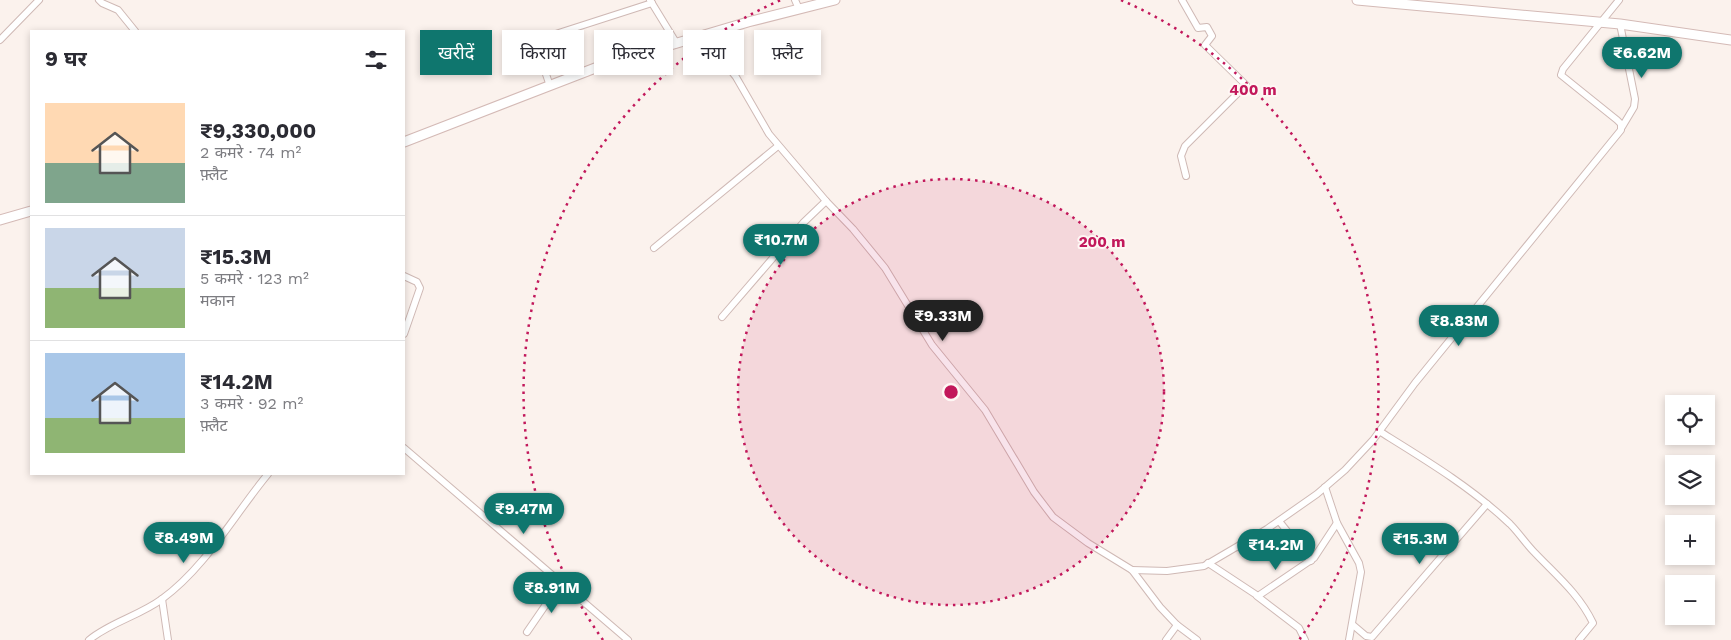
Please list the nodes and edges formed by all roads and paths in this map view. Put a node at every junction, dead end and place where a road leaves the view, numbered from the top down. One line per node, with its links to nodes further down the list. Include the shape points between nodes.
1 (39, 0): 14 (street)
2 (99, 0): 12 (street, via 118,10)
3 (835, 0): 9 (street)
4 (1182, 0): 23 (street, via 1198,28 1212,32 1205,42 1206,47 1246,85 1185,146 1181,156)
5 (1357, 0): 8 (street)
6 (1619, 0): 10 (street)
7 (651, 2): 17 (street); 19 (street, via 540,39 537,48)
8 (1419, 3): 10 (street)
9 (797, 4): 13 (street)
10 (1600, 22): 11 (street); 20 (street, via 1561,75)
11 (1620, 24): 15 (street); 20 (street, via 1635,99)
12 (133, 30)
13 (716, 30)
14 (0, 40)
15 (1731, 40)
16 (683, 42): 17 (street)
17 (677, 44): 19 (street, via 603,65)
18 (734, 75): 22 (street)
19 (550, 86): 21 (street)
20 (1622, 127): 31 (street)
21 (405, 142)
22 (778, 146): 24 (street); 27 (street)
23 (1186, 176)
24 (826, 201): 29 (street); 40 (street, via 885,268 940,357 996,425 1034,492 1053,517)
25 (30, 211): 26 (street)
26 (0, 220)
27 (654, 248)
28 (405, 276): 30 (street, via 417,282 420,288)
29 (722, 317)
30 (405, 331)
31 (1379, 431): 34 (street); 35 (street)
32 (405, 449): 41 (street, via 522,547)
33 (267, 475): 43 (street, via 188,576)
34 (1326, 487): 36 (street); 37 (street)
35 (1487, 504): 47 (street); 55 (street, via 1575,592 1594,623)
36 (1279, 520): 38 (street); 39 (street)
37 (1337, 523): 38 (street); 45 (street, via 1361,572)
38 (1311, 561): 42 (street)
39 (1208, 563): 40 (street, via 1186,570); 42 (street)
40 (1132, 570): 44 (street)
41 (560, 584): 46 (street); 50 (street)
42 (1257, 596): 53 (street, via 1299,628)
43 (162, 600): 48 (street, via 120,620); 49 (street)
44 (1177, 625): 51 (street); 52 (street)
45 (1353, 625): 47 (street); 54 (street)
46 (527, 632)
47 (1371, 639)
48 (89, 640)
49 (168, 640)
50 (628, 640)
51 (1166, 640)
52 (1197, 640)
53 (1305, 640)
54 (1349, 640)
55 (1579, 640)

